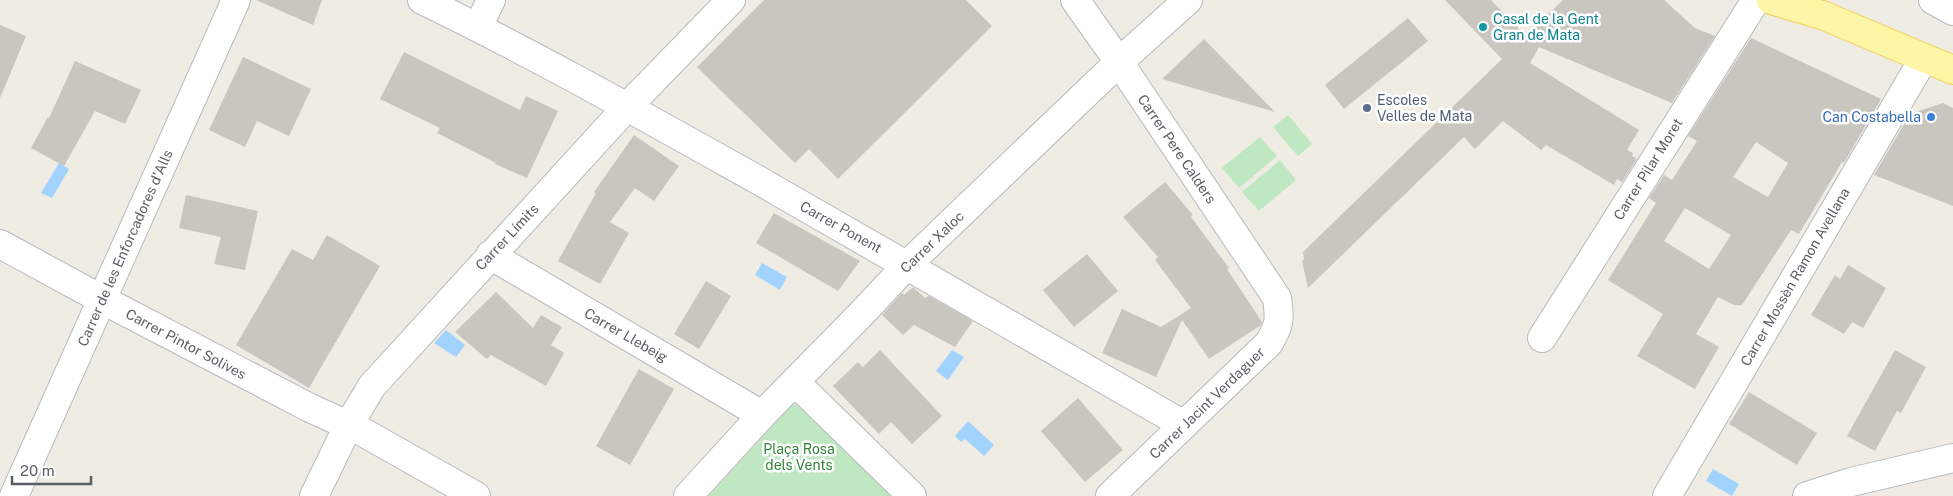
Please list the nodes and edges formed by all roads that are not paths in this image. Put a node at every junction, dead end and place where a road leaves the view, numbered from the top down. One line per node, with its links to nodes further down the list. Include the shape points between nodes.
1 (236, 0): 21 (street, Carrer de les Enforcadores d'Alls)
2 (422, 0): 12 (street, Carrer Ponent)
3 (491, 0): 12 (street)
4 (731, 0): 16 (street, Carrer Límits)
5 (1075, 0): 14 (street, Carrer Pere Calders)
6 (1188, 0): 14 (street, Carrer Xaloc)
7 (1756, 0): 22 (street, Carrer Pilar Moret)
8 (1771, 0): 10 (main road)
9 (1933, 0): 11 (street)
10 (1813, 7): 13 (main road)
11 (1953, 11)
12 (478, 28): 16 (street, Carrer Ponent)
13 (1924, 58): 15 (main road); 34 (street, Carrer Mossèn Ramon Avellana)
14 (1119, 62): 19 (street, Carrer Xaloc); 20 (street, Carrer Pere Calders)
15 (1953, 70)
16 (626, 107): 18 (street, Carrer Límits); 19 (street, Carrer Ponent)
17 (0, 244): 21 (street, Carrer Pintor Solives)
18 (490, 255): 24 (street, Carrer Llebeig); 25 (street, Carrer Límits, via 372,386)
19 (907, 264): 23 (street, Carrer Xaloc); 26 (street, Carrer Ponent)
20 (1277, 298): 26 (street, Carrer Jacint Verdaguer, via 1278,328 1269,343)
21 (102, 300): 25 (street, Carrer Pintor Solives); 28 (street, Carrer de les Enforcadores d'Alls)
22 (1542, 338)
23 (795, 382): 24 (street, Carrer Xaloc); 32 (street)
24 (762, 414): 31 (street, Carrer Xaloc)
25 (348, 426): 29 (street, Carrer Límits); 30 (street, Carrer Pintor Solives)
26 (1184, 426): 33 (street, Carrer Jacint Verdaguer)
27 (1953, 458): 35 (street, via 1850,482)
28 (14, 496)
29 (314, 496)
30 (476, 496)
31 (688, 496)
32 (912, 496)
33 (1110, 496)
34 (1667, 496)
35 (1807, 496)

